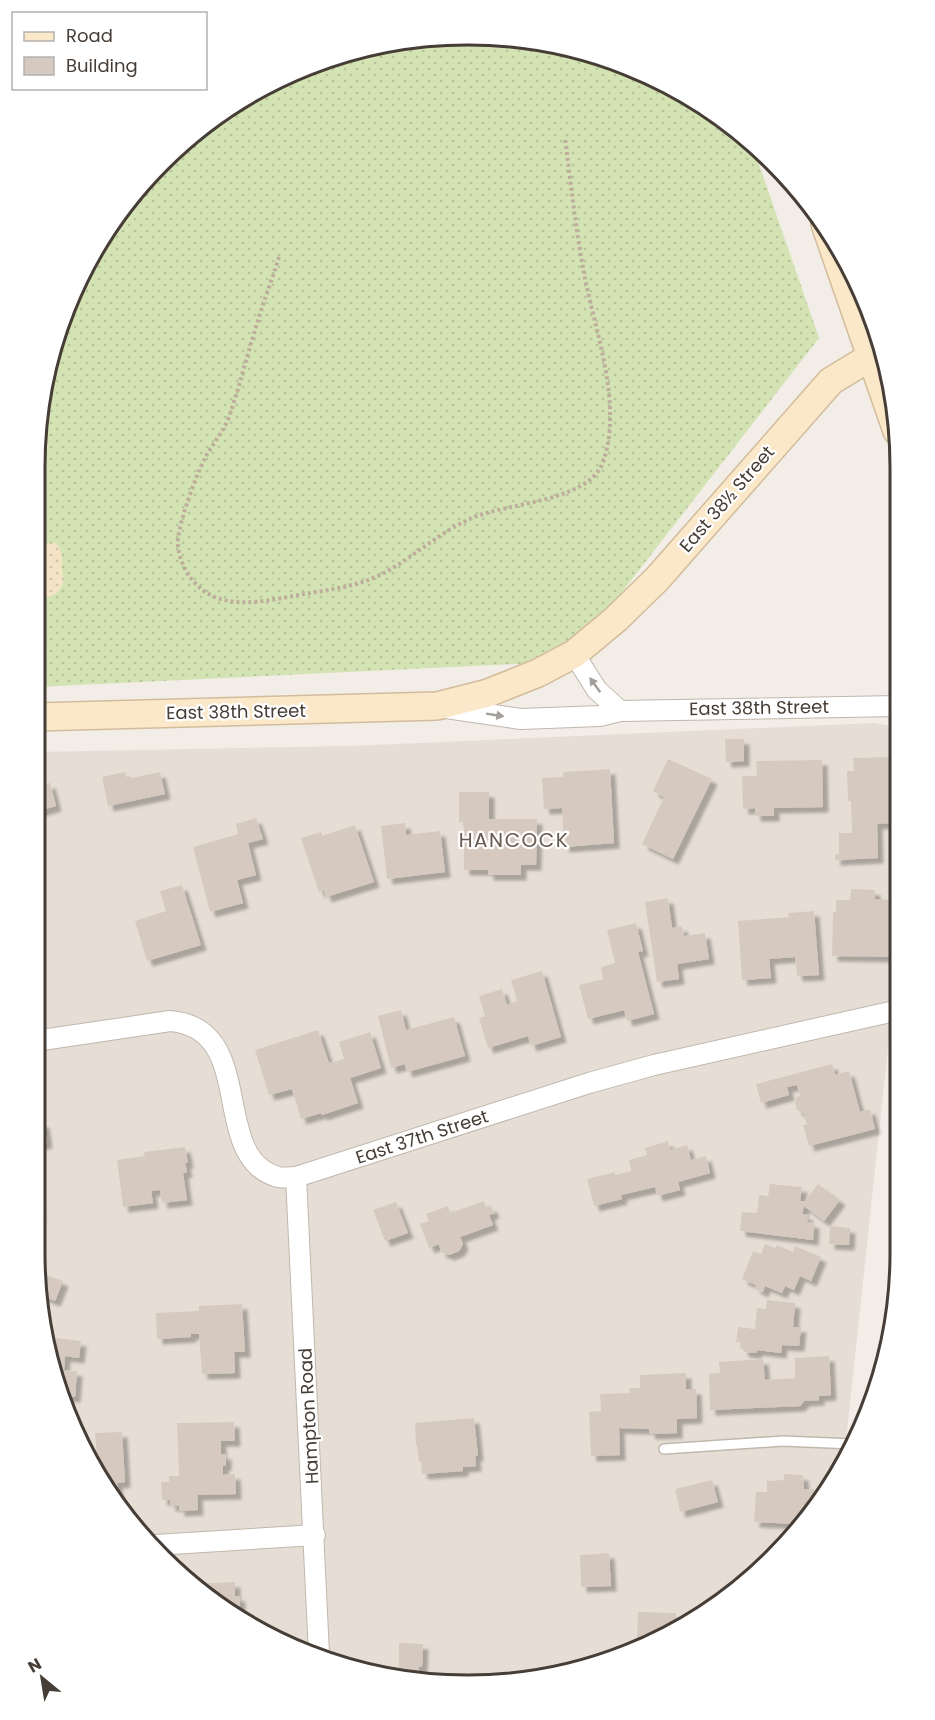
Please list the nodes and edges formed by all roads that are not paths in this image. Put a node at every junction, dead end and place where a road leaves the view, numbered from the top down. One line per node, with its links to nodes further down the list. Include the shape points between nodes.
1 (855, 299): 2 (street)
2 (869, 335)
3 (875, 354): 4 (street, East 38½ Street, via 831,381 657,579)
4 (574, 654): 5 (street, East 38th Street, via 488,693); 7 (street, one-way to 4, via 597,690)
5 (437, 706): 7 (street, East 38th Street, one-way to 7, via 520,719 600,716); 8 (street, East 38th Street)
6 (890, 706): 7 (street, East 38th Street)
7 (620, 711)
8 (45, 717)
9 (890, 1012): 11 (street, East 37th Street, via 589,1083)
10 (45, 1040): 11 (street, via 170,1021 200,1029 221,1055 243,1143 252,1159 278,1177)
11 (296, 1178): 14 (street, Hampton Road)
12 (844, 1443): 13 (lane, via 783,1441)
13 (664, 1449)
14 (315, 1535): 15 (street); 16 (street, Hampton Road)
15 (163, 1545)
16 (319, 1648)

